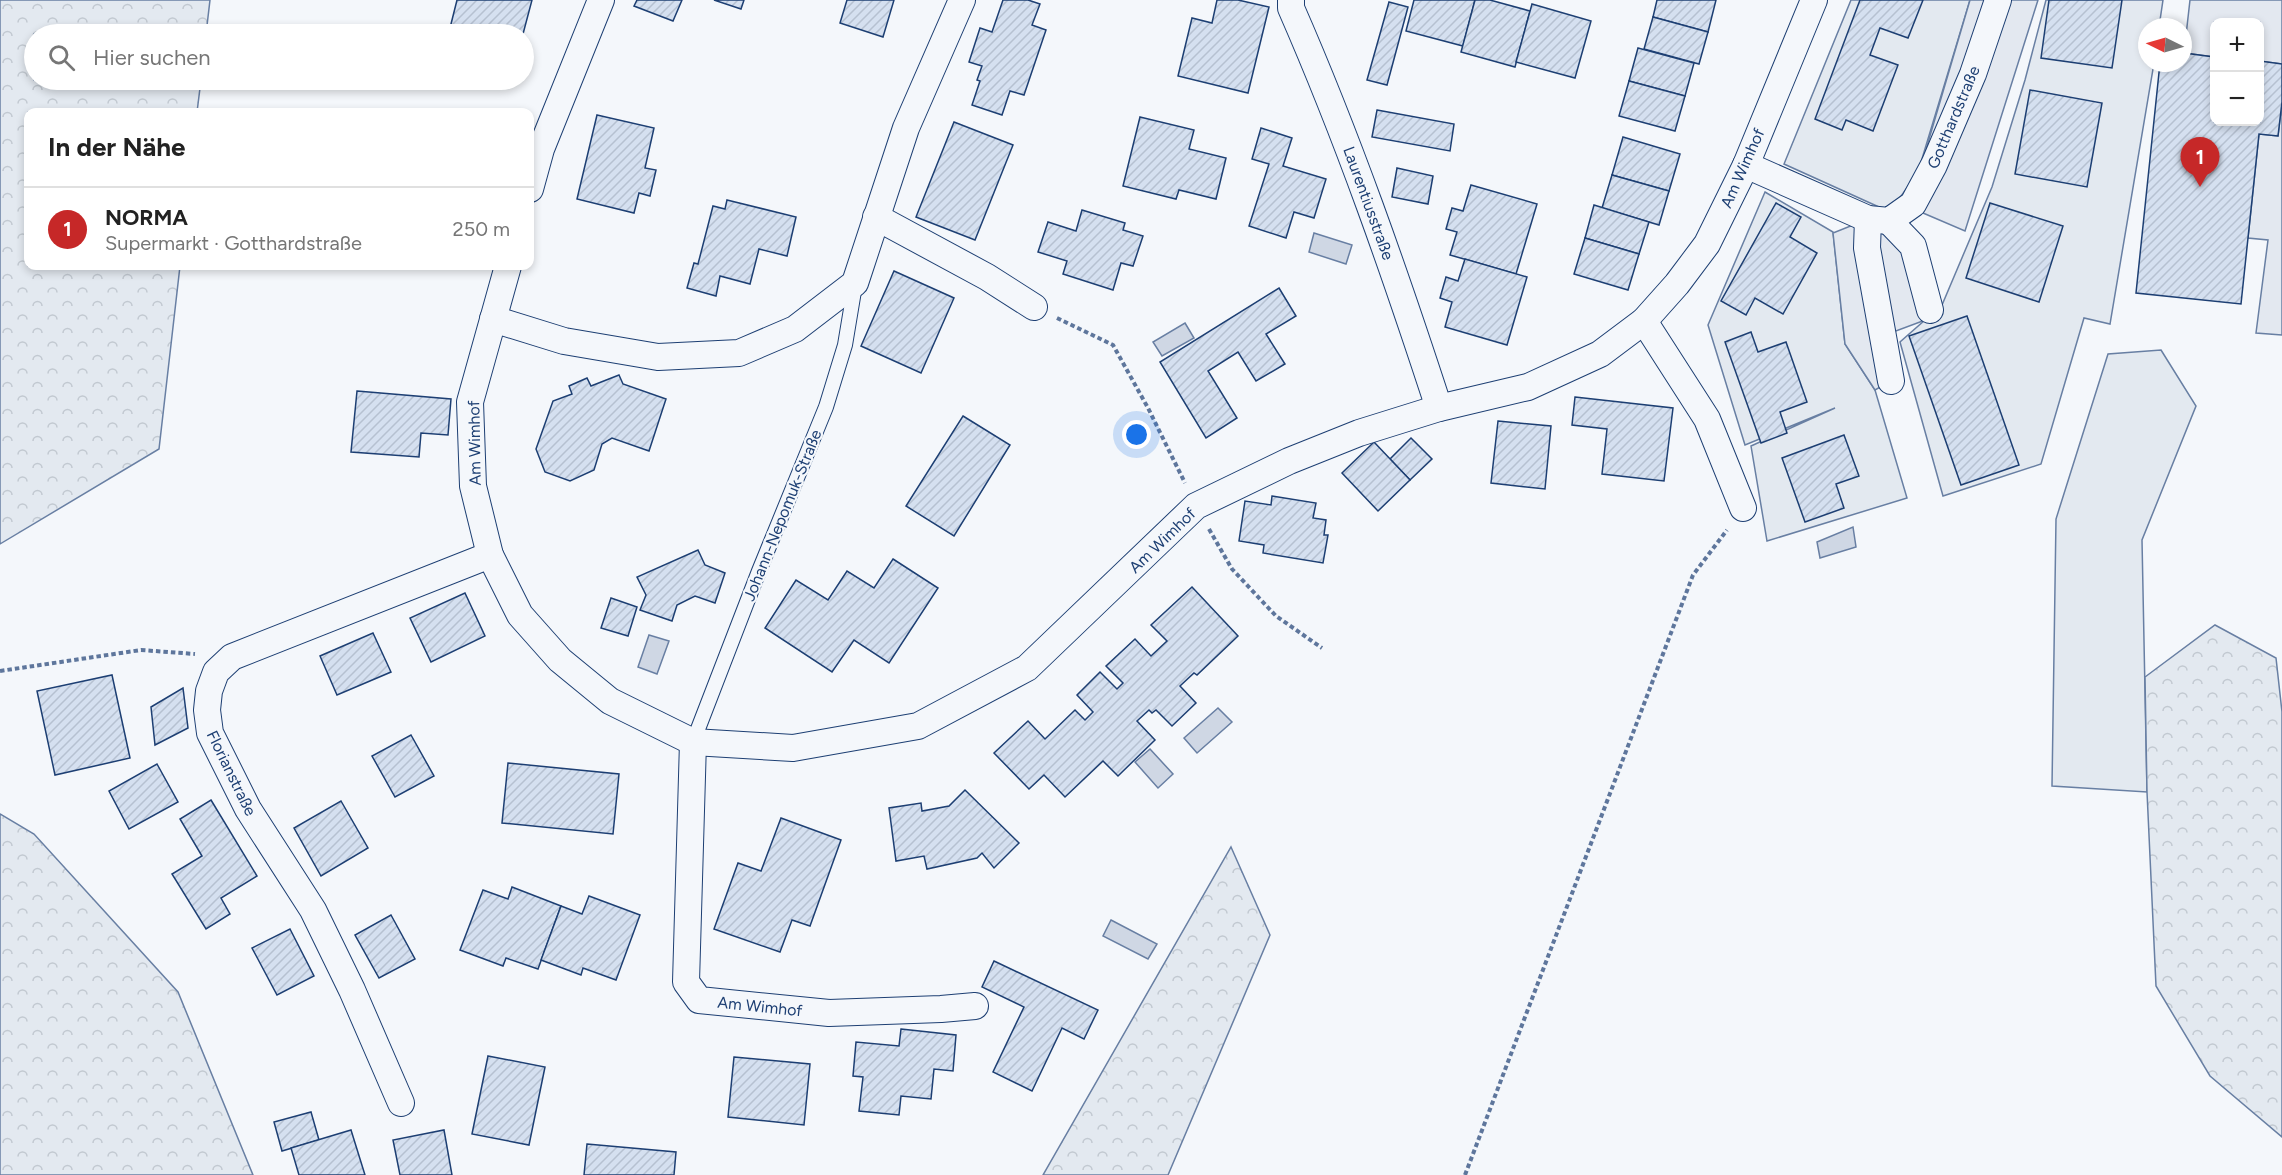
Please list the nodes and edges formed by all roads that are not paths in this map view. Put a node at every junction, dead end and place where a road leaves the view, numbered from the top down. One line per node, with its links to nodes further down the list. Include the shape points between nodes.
1 (602, 0): 7 (street)
2 (962, 0): 8 (street, Johann-Nepomuk-Straße, via 906,128)
3 (1291, 0): 17 (street, Laurentiusstraße, via 1359,172)
4 (1814, 0): 6 (street, Am Wimhof)
5 (1998, 0): 9 (street, Gotthardstraße, via 1973,74 1913,204)
6 (1746, 165): 9 (street); 15 (street, Am Wimhof, via 1707,244)
7 (534, 174)
8 (876, 217): 11 (street, Johann-Nepomuk-Straße); 12 (street, via 987,277)
9 (1878, 220): 13 (street, via 1913,246); 16 (street, via 1867,248)
10 (507, 270): 14 (street, Am Wimhof)
11 (855, 283): 14 (street, via 795,329 739,353 658,357 564,341); 20 (lane, Johann-Nepomuk-Straße, via 845,345 826,407)
12 (1034, 308)
13 (1930, 310)
14 (493, 319): 19 (street, Am Wimhof, via 470,402 473,486)
15 (1644, 321): 17 (street, Am Wimhof, via 1600,354 1528,387); 18 (street, via 1707,419)
16 (1892, 381)
17 (1439, 408): 20 (street, Am Wimhof, via 1359,433 1289,461 1196,506 1027,668 918,726 793,748)
18 (1743, 508)
19 (490, 555): 20 (street, Am Wimhof, via 520,615 560,660 610,701); 22 (street, Florianstraße, via 232,657 216,672 209,691 210,733 248,808 313,910)
20 (693, 742): 21 (street, Am Wimhof, via 686,982 699,1000 829,1013)
21 (975, 1006)
22 (401, 1103)

